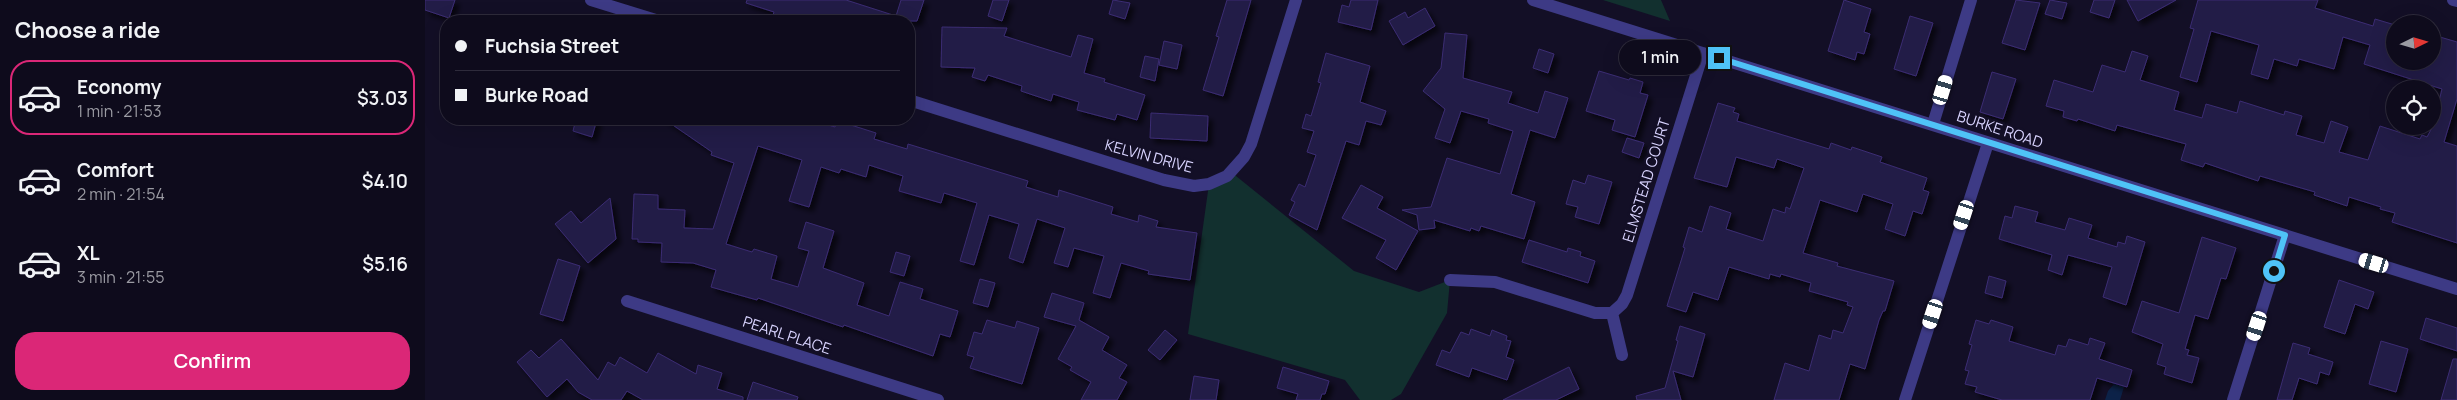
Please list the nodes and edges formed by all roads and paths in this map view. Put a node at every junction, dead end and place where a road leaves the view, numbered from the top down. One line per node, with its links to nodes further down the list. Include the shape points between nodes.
1 (591, 0): 7 (street)
2 (1296, 0): 9 (street, KELVIN DRIVE, via 1251,144 1235,168 1209,184 1194,186 1164,180)
3 (1533, 0): 8 (street, BURKE ROAD)
4 (1971, 0): 10 (street)
5 (2453, 0): 6 (street)
6 (2457, 1)
7 (640, 15)
8 (1703, 53): 10 (street, BURKE ROAD); 16 (street, ELMSTEAD COURT, via 1627,295)
9 (915, 102)
10 (1933, 124): 11 (street, BURKE ROAD)
11 (1988, 143): 12 (street, BURKE ROAD); 19 (street)
12 (2285, 235): 14 (street, BURKE ROAD); 20 (street)
13 (1450, 280): 16 (street, via 1495,282 1595,313)
14 (2457, 289)
15 (627, 301): 18 (street, PEARL PLACE)
16 (1612, 312): 17 (street)
17 (1622, 355)
18 (938, 400)
19 (1905, 400)
20 (2233, 400)

